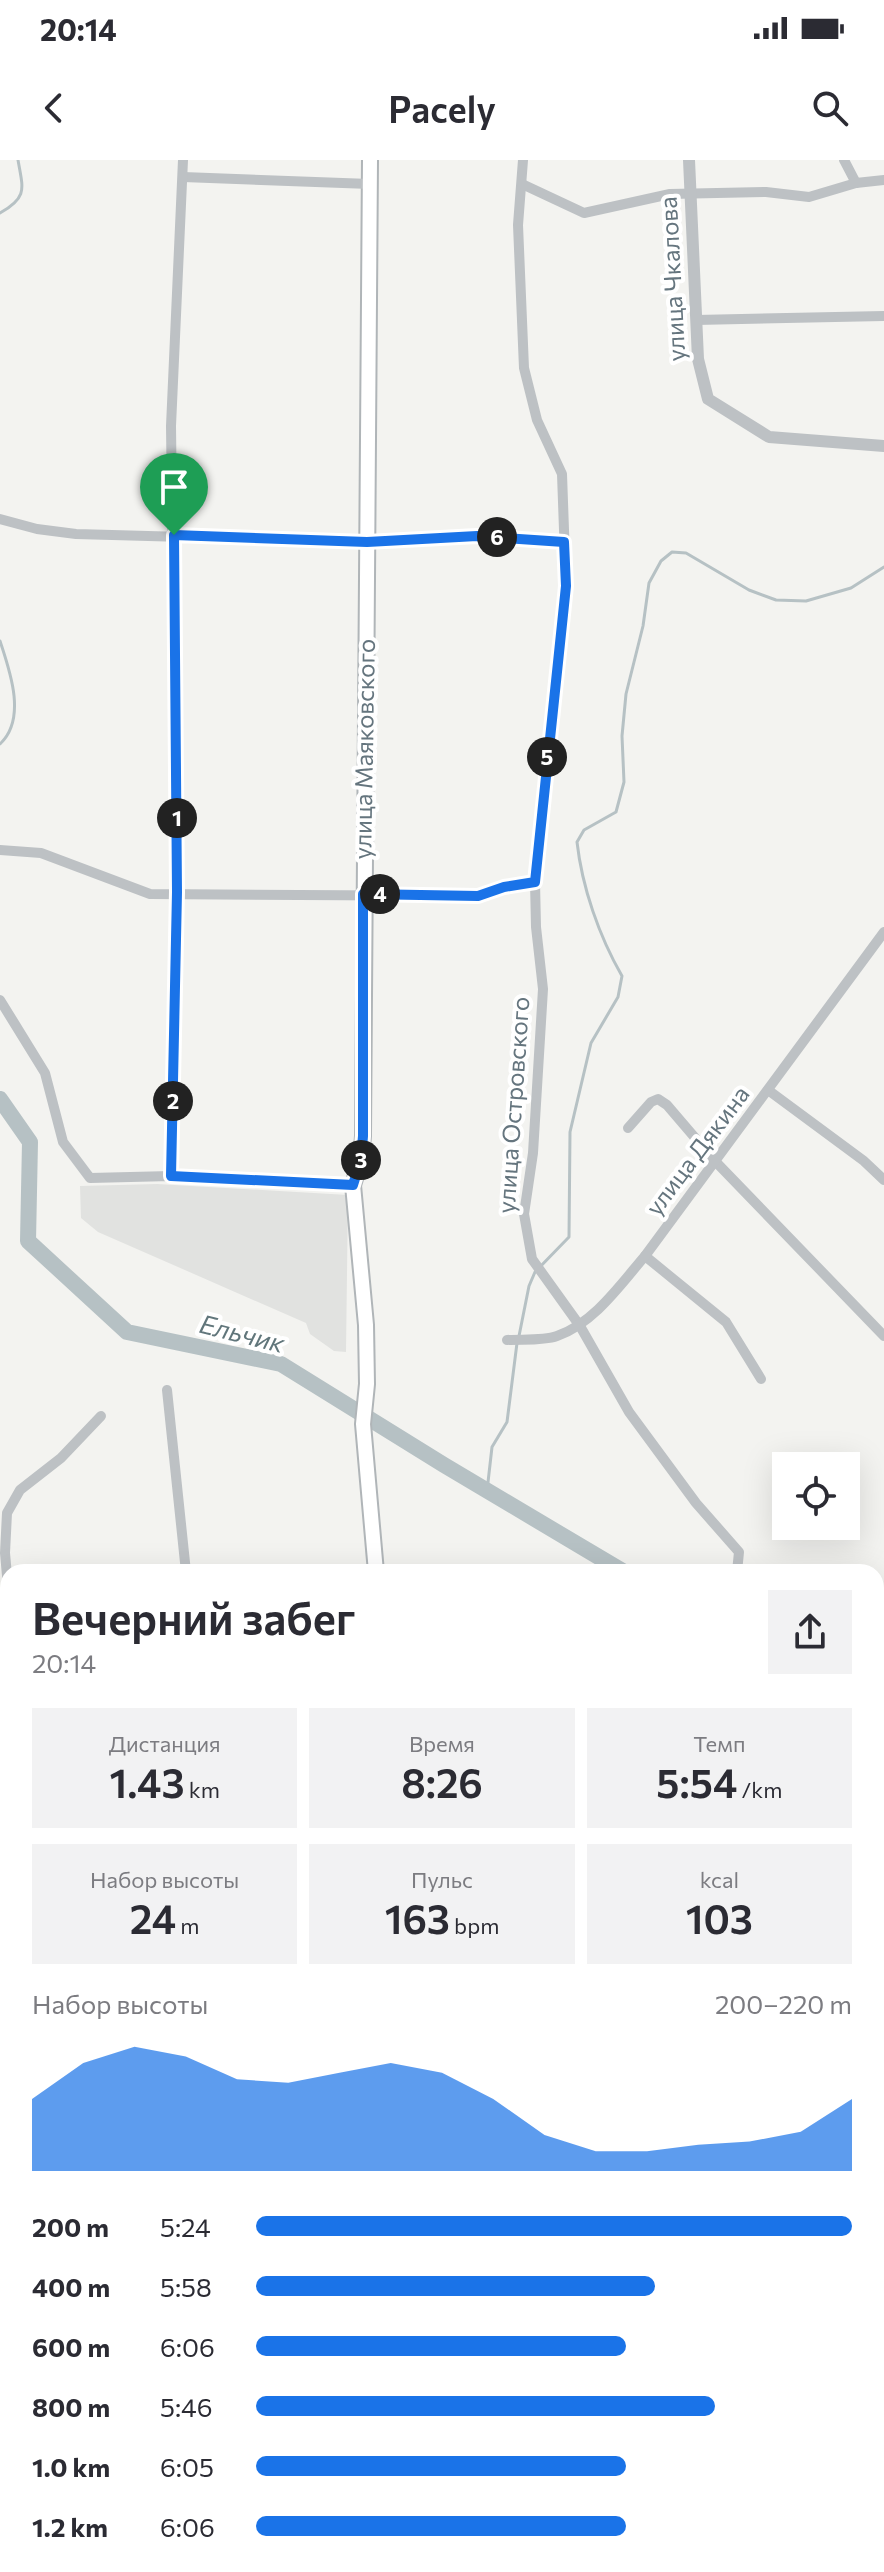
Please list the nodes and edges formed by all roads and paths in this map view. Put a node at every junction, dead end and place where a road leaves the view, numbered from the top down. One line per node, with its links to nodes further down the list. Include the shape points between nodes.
1 (183, 160): 6 (street)
2 (370, 160): 9 (main road, улица Маяковского)
3 (523, 160): 10 (street, улица Островского)
4 (689, 160): 11 (street, улица Чкалова)
5 (844, 160): 8 (street)
6 (183, 177): 9 (street); 16 (street, via 171,426)
7 (884, 180): 8 (street)
8 (856, 183): 11 (street, via 809,197 766,192)
9 (370, 184): 17 (main road, улица Маяковского)
10 (522, 184): 11 (street, via 584,213 670,194); 18 (street, улица Островского, via 518,225 524,368 537,420 562,474)
11 (690, 195): 13 (street, улица Чкалова)
12 (884, 316): 13 (street)
13 (696, 320): 14 (street, улица Чкалова, via 708,399 769,437)
14 (884, 446)
15 (0, 519): 16 (street, via 64,533)
16 (174, 535): 17 (street); 21 (street)
17 (367, 542): 18 (street, via 477,536); 22 (main road, улица Маяковского)
18 (564, 542): 20 (street, улица Островского, via 566,586)
19 (0, 850): 21 (street, via 41,853 150,894)
20 (535, 882): 22 (street, via 478,896); 32 (street, улица Островского, via 543,989 524,1214 532,1259)
21 (177, 892): 22 (street); 28 (street)
22 (363, 894): 30 (main road, улица Маяковского, via 363,1136)
23 (884, 932): 25 (street, улица Дякина)
24 (0, 1000): 28 (street, via 45,1073 63,1142 90,1178)
25 (768, 1090): 27 (street, улица Дякина); 29 (street)
26 (628, 1128): 27 (street, via 658,1099)
27 (714, 1160): 31 (street, улица Дякина); 33 (street)
28 (171, 1176): 30 (street)
29 (884, 1180)
30 (353, 1185): 40 (main road, улица Маяковского, via 366,1325 363,1424)
31 (645, 1256): 32 (street, улица Дякина); 35 (street, via 726,1322)
32 (580, 1326): 34 (street, улица Дякина, via 554,1337); 41 (street, улица Островского, via 629,1412 739,1552)
33 (884, 1336)
34 (507, 1340)
35 (761, 1379)
36 (167, 1390): 39 (street)
37 (101, 1416): 38 (street, via 61,1458 20,1490 7,1513)
38 (6, 1564)
39 (185, 1564)
40 (375, 1564)
41 (738, 1564)

